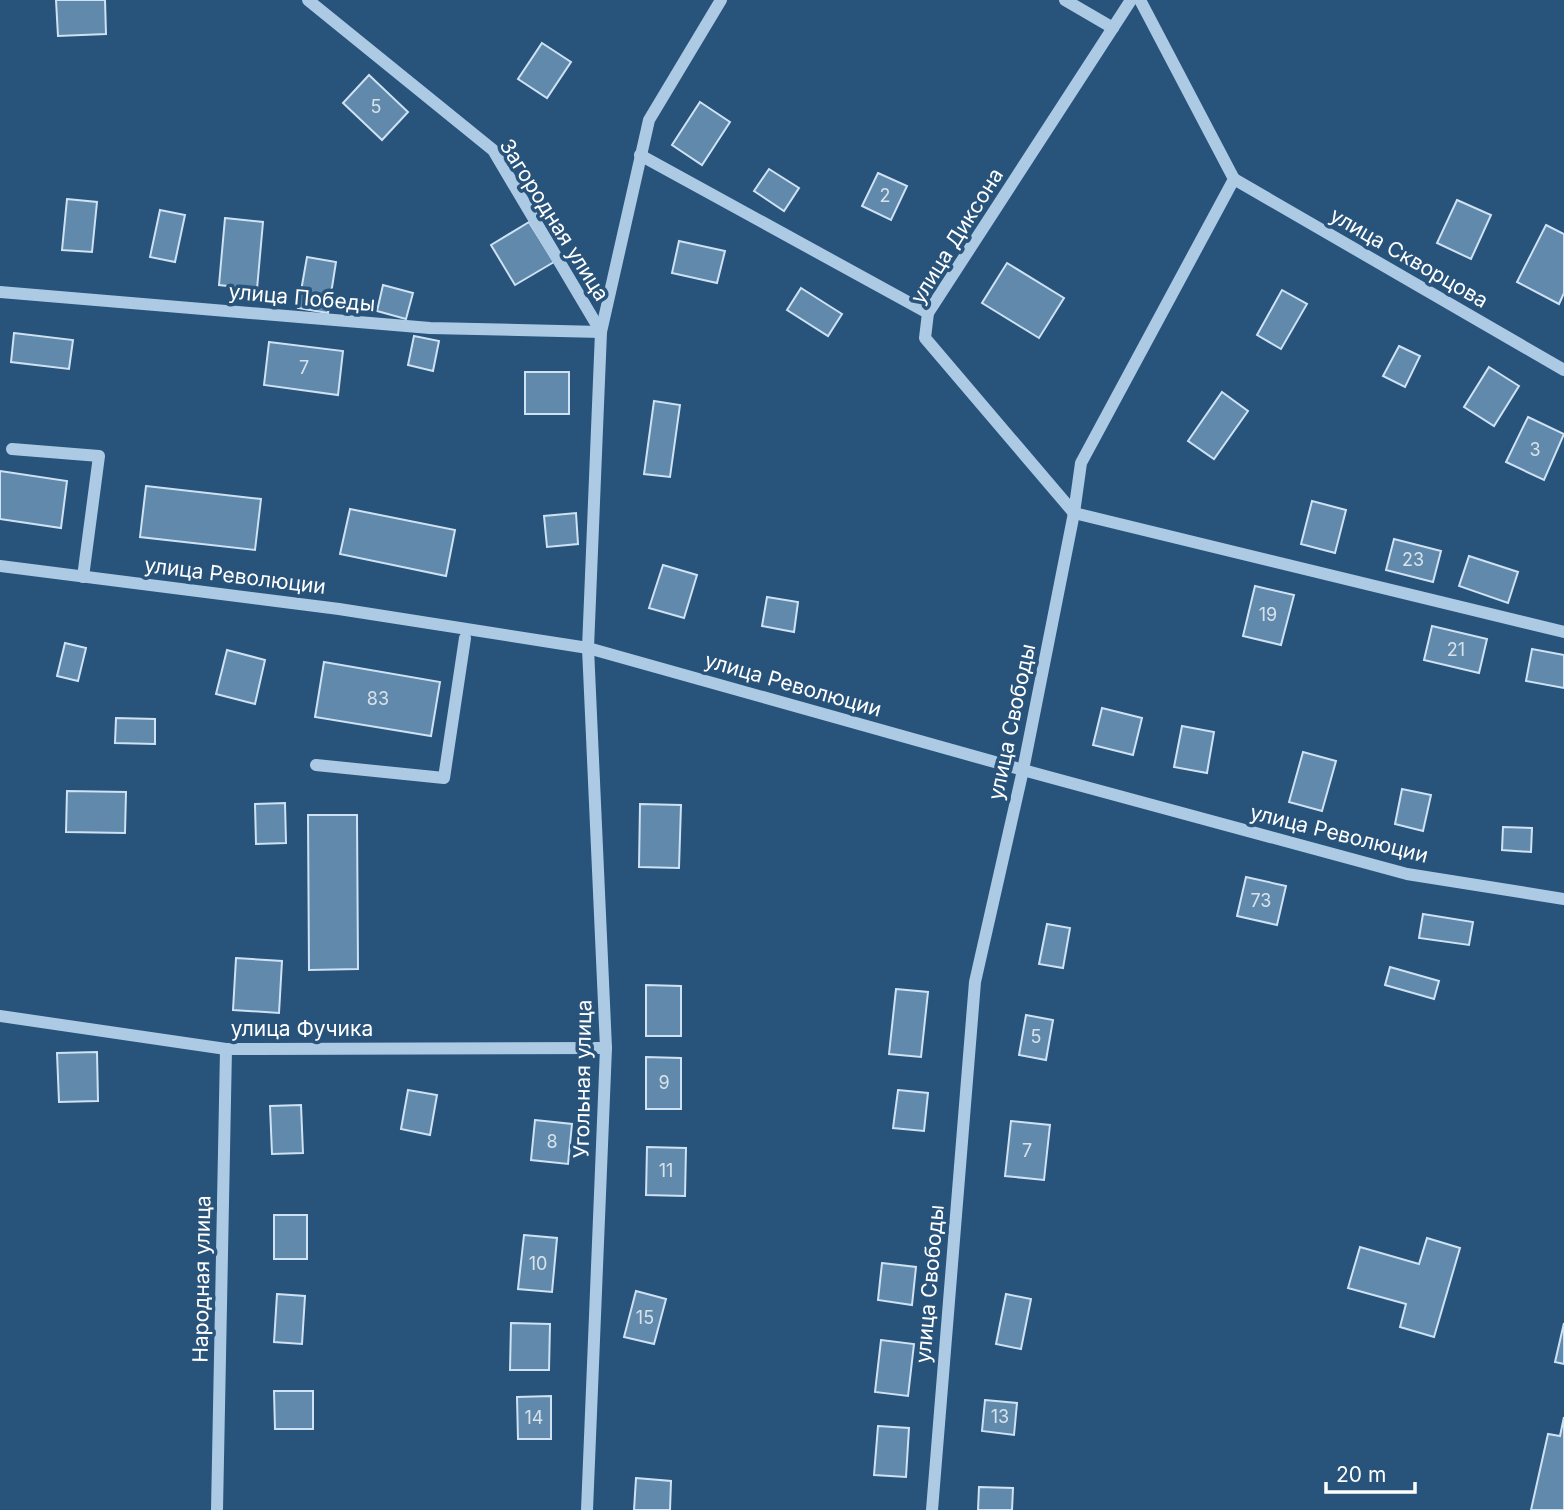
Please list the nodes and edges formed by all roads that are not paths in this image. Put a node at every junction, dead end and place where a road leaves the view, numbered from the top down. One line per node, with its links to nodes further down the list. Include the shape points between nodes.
1 (308, 0): 11 (street, Загородная улица, via 493,150)
2 (721, 0): 7 (street, Угольная улица, via 649,120)
3 (1065, 0): 6 (street)
4 (1131, 0): 6 (street, улица Диксона)
5 (1140, 0): 8 (street)
6 (1113, 29): 10 (street, улица Диксона)
7 (639, 155): 10 (street); 11 (street, Угольная улица)
8 (1234, 178): 12 (street, улица Скворцова); 14 (street, улица Свободы, via 1081,463)
9 (0, 292): 11 (street, улица Победы, via 430,328)
10 (928, 313): 14 (street, улица Диксона, via 925,338)
11 (601, 332): 19 (street, Угольная улица)
12 (1564, 370)
13 (12, 449): 16 (street, via 99,456)
14 (1074, 513): 17 (street); 21 (street, улица Свободы)
15 (0, 566): 16 (street, улица Революции)
16 (83, 578): 19 (street, улица Революции, via 339,609)
17 (1564, 632)
18 (465, 638): 20 (street, via 444,778)
19 (588, 648): 21 (street, улица Революции); 24 (street, Угольная улица)
20 (316, 765)
21 (1023, 771): 22 (street, улица Революции, via 1408,874); 28 (street, улица Свободы, via 975,982)
22 (1564, 899)
23 (0, 1016): 25 (street, улица Фучика)
24 (606, 1048): 25 (street, улица Фучика); 27 (street, Угольная улица)
25 (226, 1049): 26 (street, Народная улица)
26 (217, 1510)
27 (587, 1510)
28 (932, 1510)

